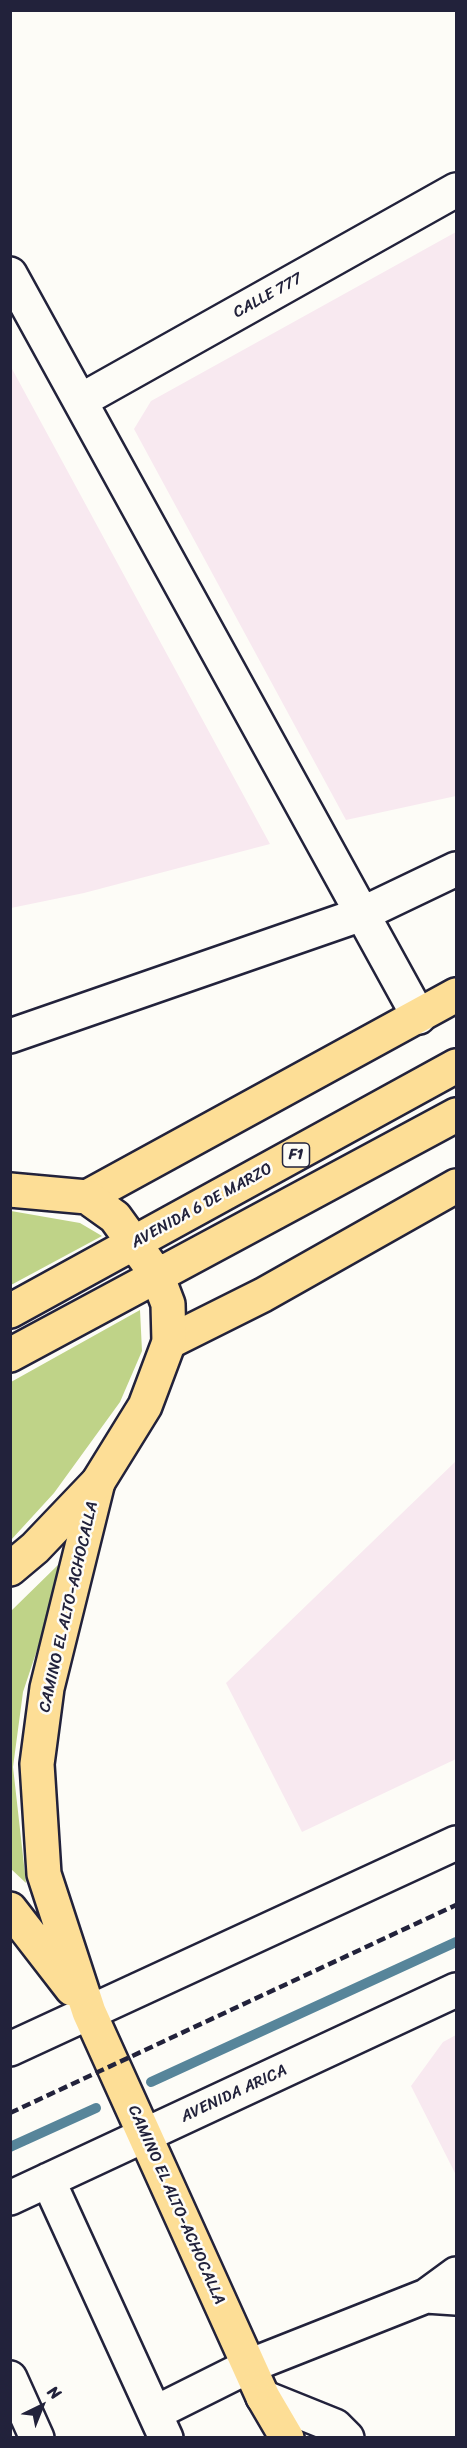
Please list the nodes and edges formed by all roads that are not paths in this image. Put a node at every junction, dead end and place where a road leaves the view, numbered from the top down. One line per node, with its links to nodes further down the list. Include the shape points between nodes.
1 (456, 190): 3 (street, CALLE 777)
2 (10, 274): 3 (street)
3 (80, 400): 5 (street)
4 (456, 869): 5 (street)
5 (362, 914): 7 (street); 8 (street)
6 (456, 995): 7 (main road)
7 (419, 1017): 13 (main road)
8 (10, 1036)
9 (456, 1066): 14 (main road, AVENIDA 6 DE MARZO / F1)
10 (456, 1115): 15 (main road, F1)
11 (456, 1186): 17 (main road, via 263,1295)
12 (10, 1190): 13 (main road)
13 (87, 1197): 14 (main road, via 115,1217)
14 (136, 1243): 15 (main road); 16 (main road, AVENIDA 6 DE MARZO / F1)
15 (157, 1275): 17 (main road, via 168,1304); 18 (main road, F1)
16 (10, 1311)
17 (170, 1342): 19 (main road, via 145,1406)
18 (10, 1355)
19 (98, 1482): 20 (main road); 24 (main road, CAMINO EL ALTO-ACHOCALLA, via 47,1688 38,1764 44,1875)
20 (10, 1569)
21 (456, 1843): 24 (street)
22 (10, 1909): 24 (main road, CAMINO EL ALTO-ACHOCALLA)
23 (456, 1990): 26 (street, AVENIDA ARICA)
24 (89, 2012): 25 (street); 26 (main road, CAMINO EL ALTO-ACHOCALLA)
25 (10, 2049)
26 (145, 2136): 27 (street, AVENIDA ARICA); 31 (main road, CAMINO EL ALTO-ACHOCALLA)
27 (48, 2180): 28 (street, AVENIDA ARICA); 34 (street)
28 (10, 2198)
29 (456, 2274): 30 (street)
30 (441, 2297): 31 (street)
31 (249, 2366): 33 (main road, CAMINO EL ALTO-ACHOCALLA); 34 (street)
32 (10, 2378): 35 (street)
33 (263, 2397): 36 (main road, CAMINO EL ALTO-ACHOCALLA); 37 (main road, CAMINO EL ALTO-ACHOCALLA); 38 (street, via 335,2426)
34 (160, 2425)
35 (37, 2438)
36 (272, 2438)
37 (287, 2438)
38 (347, 2438)

